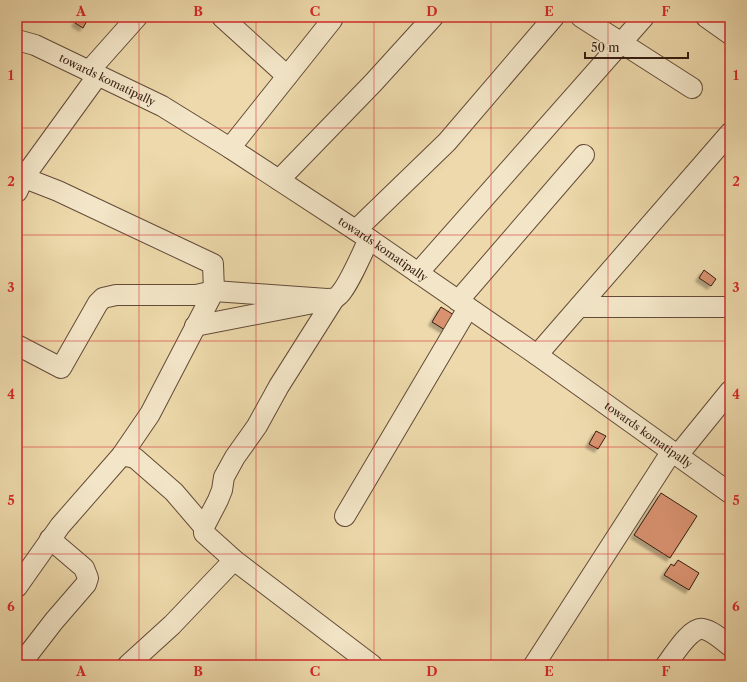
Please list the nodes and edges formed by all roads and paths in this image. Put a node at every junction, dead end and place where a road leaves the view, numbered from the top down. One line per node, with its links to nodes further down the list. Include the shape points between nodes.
1 (137, 17): 12 (street)
2 (222, 17): 13 (street)
3 (433, 17): 18 (street)
4 (554, 17): 20 (street)
5 (581, 17): 11 (street)
6 (644, 17): 11 (street)
7 (706, 17): 9 (street)
8 (332, 20): 13 (street)
9 (730, 34)
10 (17, 40): 12 (street, towards komatipally, via 35,45)
11 (621, 43): 14 (street); 21 (street)
12 (93, 73): 16 (street, towards komatipally, via 162,106); 19 (street)
13 (287, 76): 16 (street)
14 (692, 88)
15 (730, 133): 24 (street)
16 (230, 148): 18 (street, towards komatipally)
17 (584, 154): 23 (street)
18 (279, 180): 20 (street, towards komatipally)
19 (19, 182): 22 (street, via 58,191 213,264)
20 (363, 235): 21 (street, towards komatipally); 22 (street, via 346,285 335,298)
21 (418, 273): 23 (street, towards komatipally)
22 (214, 291): 26 (street); 27 (street, via 196,295 116,295 103,298 61,368)
23 (463, 305): 28 (street, towards komatipally); 33 (street)
24 (579, 307): 25 (street); 28 (street)
25 (730, 307)
26 (195, 326): 31 (street, via 150,414); 34 (street, via 334,299 257,426 235,457)
27 (17, 345)
28 (537, 355): 30 (street, towards komatipally)
29 (730, 391): 30 (street)
30 (675, 453): 32 (street, towards komatipally); 42 (street)
31 (122, 455): 34 (street, via 135,458 174,492); 35 (street)
32 (730, 493)
33 (345, 516)
34 (204, 527): 36 (street, via 204,533)
35 (50, 539): 37 (street); 39 (street, via 84,568 88,578 86,584)
36 (234, 560): 40 (street, via 172,625); 41 (street)
37 (17, 588)
38 (730, 646): 43 (street, via 711,633 696,629)
39 (20, 665)
40 (128, 665)
41 (372, 665)
42 (534, 665)
43 (666, 665)

